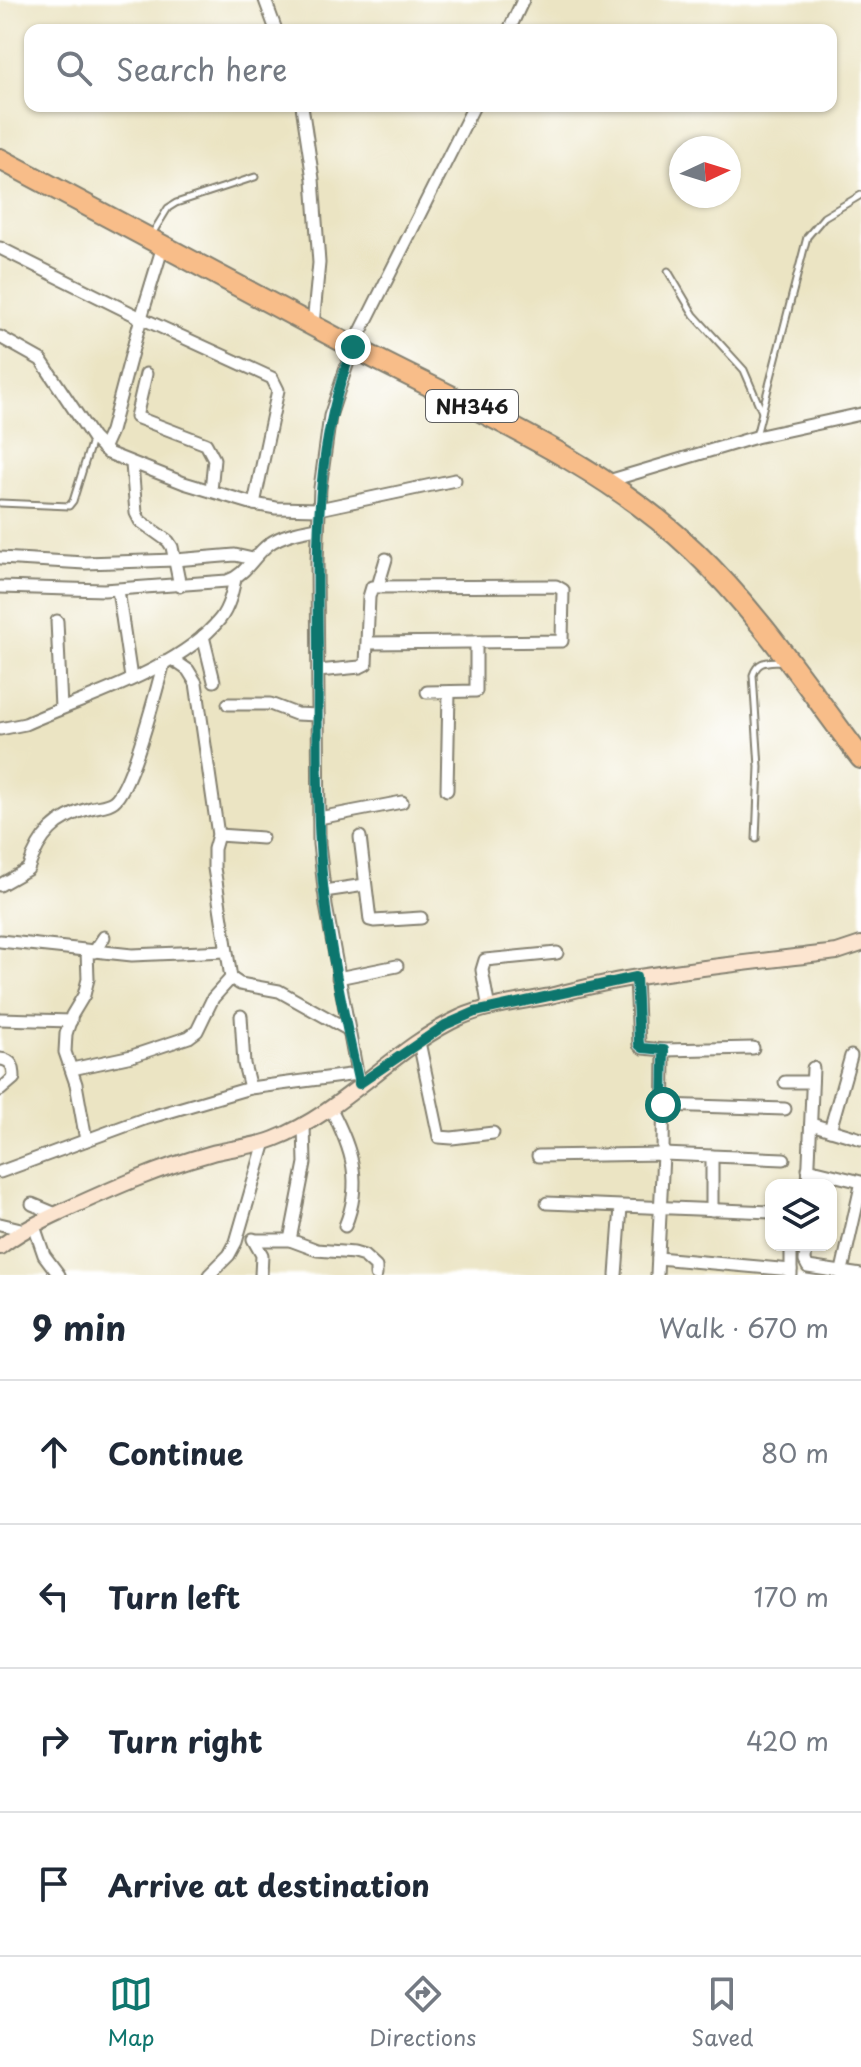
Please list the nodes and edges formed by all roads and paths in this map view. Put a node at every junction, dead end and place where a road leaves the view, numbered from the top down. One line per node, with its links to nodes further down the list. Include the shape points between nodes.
1 (265, 0): 3 (street)
2 (523, 0): 4 (street)
3 (274, 24)
4 (512, 24)
5 (303, 112): 14 (street, via 319,263)
6 (471, 112): 16 (street)
7 (0, 159): 10 (highway, NH346)
8 (255, 177): 10 (lane, via 168,208)
9 (861, 195): 18 (lane, via 824,217 807,237)
10 (156, 242): 13 (street); 14 (highway, NH346)
11 (0, 248): 13 (street)
12 (668, 271): 18 (lane, via 694,315 744,370)
13 (141, 318): 22 (street); 28 (street, via 276,383)
14 (313, 325): 16 (highway, NH346)
15 (0, 337): 21 (street, via 41,360)
16 (353, 347): 25 (highway, NH346, via 512,427); 29 (street, via 330,416)
17 (146, 374): 26 (street, via 136,417 206,444 214,459)
18 (762, 412): 20 (lane)
19 (861, 414): 20 (street)
20 (756, 437): 25 (street)
21 (93, 438): 22 (street); 27 (lane, via 69,506)
22 (103, 449): 23 (street)
23 (132, 464): 26 (street); 34 (street, via 136,513 168,541)
24 (455, 480): 29 (street)
25 (604, 483): 45 (highway, NH346, via 694,551 765,628)
26 (211, 491): 28 (street)
27 (0, 503)
28 (254, 504): 29 (street)
29 (319, 509): 30 (street)
30 (317, 528): 32 (street, via 270,543); 46 (street)
31 (0, 558): 34 (street, via 85,563)
32 (253, 559): 34 (street, via 235,555); 35 (street)
33 (386, 559): 37 (street)
34 (175, 560): 36 (street)
35 (235, 579): 36 (street); 41 (street, via 229,604)
36 (180, 586): 39 (street)
37 (378, 586): 42 (street, via 563,590 562,641); 43 (street, via 372,587 369,597)
38 (0, 587): 39 (street)
39 (118, 590): 47 (street)
40 (57, 621): 52 (street)
41 (203, 636): 44 (street); 48 (street)
42 (476, 642): 43 (street); 50 (street, via 478,689)
43 (368, 643): 46 (street, via 364,666)
44 (168, 660): 47 (street); 59 (street, via 188,670 196,683); 63 (street, via 119,795 56,823 35,847 28,869)
45 (786, 660): 55 (highway, NH346); 62 (lane, via 762,662 753,675 759,767)
46 (318, 671): 53 (street)
47 (131, 678): 52 (street)
48 (214, 681)
49 (427, 692): 50 (street)
50 (449, 692): 56 (street)
51 (228, 704): 53 (street, via 270,704)
52 (61, 708): 54 (street)
53 (318, 715): 58 (street)
54 (0, 729)
55 (861, 758)
56 (447, 790)
57 (402, 802): 58 (street)
58 (319, 818): 65 (street)
59 (218, 835): 61 (street); 70 (street, via 214,868)
60 (360, 837): 64 (street)
61 (262, 838)
62 (756, 839)
63 (0, 885)
64 (365, 885): 65 (street); 66 (street, via 370,920)
65 (324, 891): 76 (street)
66 (421, 918)
67 (104, 937): 71 (street)
68 (0, 941): 71 (street)
69 (861, 944): 74 (main road, via 837,952)
70 (226, 951): 71 (street); 75 (street)
71 (90, 952): 80 (street, via 84,995)
72 (557, 953): 77 (street, via 485,960)
73 (397, 966): 76 (street)
74 (636, 977): 77 (main road); 84 (street, via 639,1045)
75 (231, 978): 81 (street, via 279,991); 88 (street, via 189,1037)
76 (338, 978): 81 (street)
77 (489, 1009): 82 (main road, via 460,1018)
78 (241, 1016): 92 (street)
79 (0, 1019): 80 (street)
80 (71, 1021): 88 (street, via 65,1052)
81 (347, 1029): 89 (street)
82 (419, 1042): 89 (main road); 100 (street, via 439,1137)
83 (753, 1048): 84 (street)
84 (664, 1050): 94 (street)
85 (851, 1056): 99 (street)
86 (0, 1059): 93 (street, via 11,1063 14,1078)
87 (813, 1068): 91 (street)
88 (72, 1069): 102 (street)
89 (358, 1079): 92 (street); 95 (main road)
90 (785, 1082): 91 (street)
91 (812, 1082): 97 (street)
92 (250, 1088): 102 (street)
93 (0, 1090)
94 (663, 1105): 96 (street); 104 (street)
95 (331, 1109): 98 (main road); 120 (street, via 354,1173 354,1205)
96 (785, 1109)
97 (811, 1124): 99 (street); 108 (street)
98 (304, 1125): 103 (main road); 124 (street, via 305,1163)
99 (830, 1130): 101 (street)
100 (493, 1133)
101 (861, 1139)
102 (86, 1140): 109 (street)
103 (265, 1142): 118 (main road, via 172,1164); 122 (street)
104 (663, 1154): 105 (street); 106 (street); 115 (street)
105 (538, 1156)
106 (712, 1156): 107 (street); 116 (street)
107 (784, 1159)
108 (808, 1169): 110 (street); 111 (street)
109 (0, 1172)
110 (808, 1179)
111 (861, 1184): 130 (street)
112 (547, 1203): 114 (street)
113 (32, 1204): 118 (street)
114 (621, 1207): 115 (street); 135 (street)
115 (661, 1208): 116 (street); 128 (street)
116 (712, 1210): 117 (street)
117 (765, 1212)
118 (56, 1214): 121 (main road)
119 (0, 1224): 121 (street)
120 (345, 1226)
121 (29, 1228): 125 (main road); 131 (street)
122 (241, 1228): 123 (street); 132 (street, via 229,1255)
123 (255, 1240): 124 (street); 133 (street, via 262,1255)
124 (290, 1240): 134 (street, via 317,1250 364,1256 376,1267)
125 (0, 1247)
126 (791, 1251): 129 (street)
127 (806, 1251): 130 (street, via 808,1267)
128 (658, 1258): 129 (street); 136 (street)
129 (791, 1273)
130 (841, 1274): 137 (street)
131 (59, 1275)
132 (209, 1275)
133 (261, 1275)
134 (376, 1275)
135 (616, 1275)
136 (657, 1275)
137 (861, 1275)

